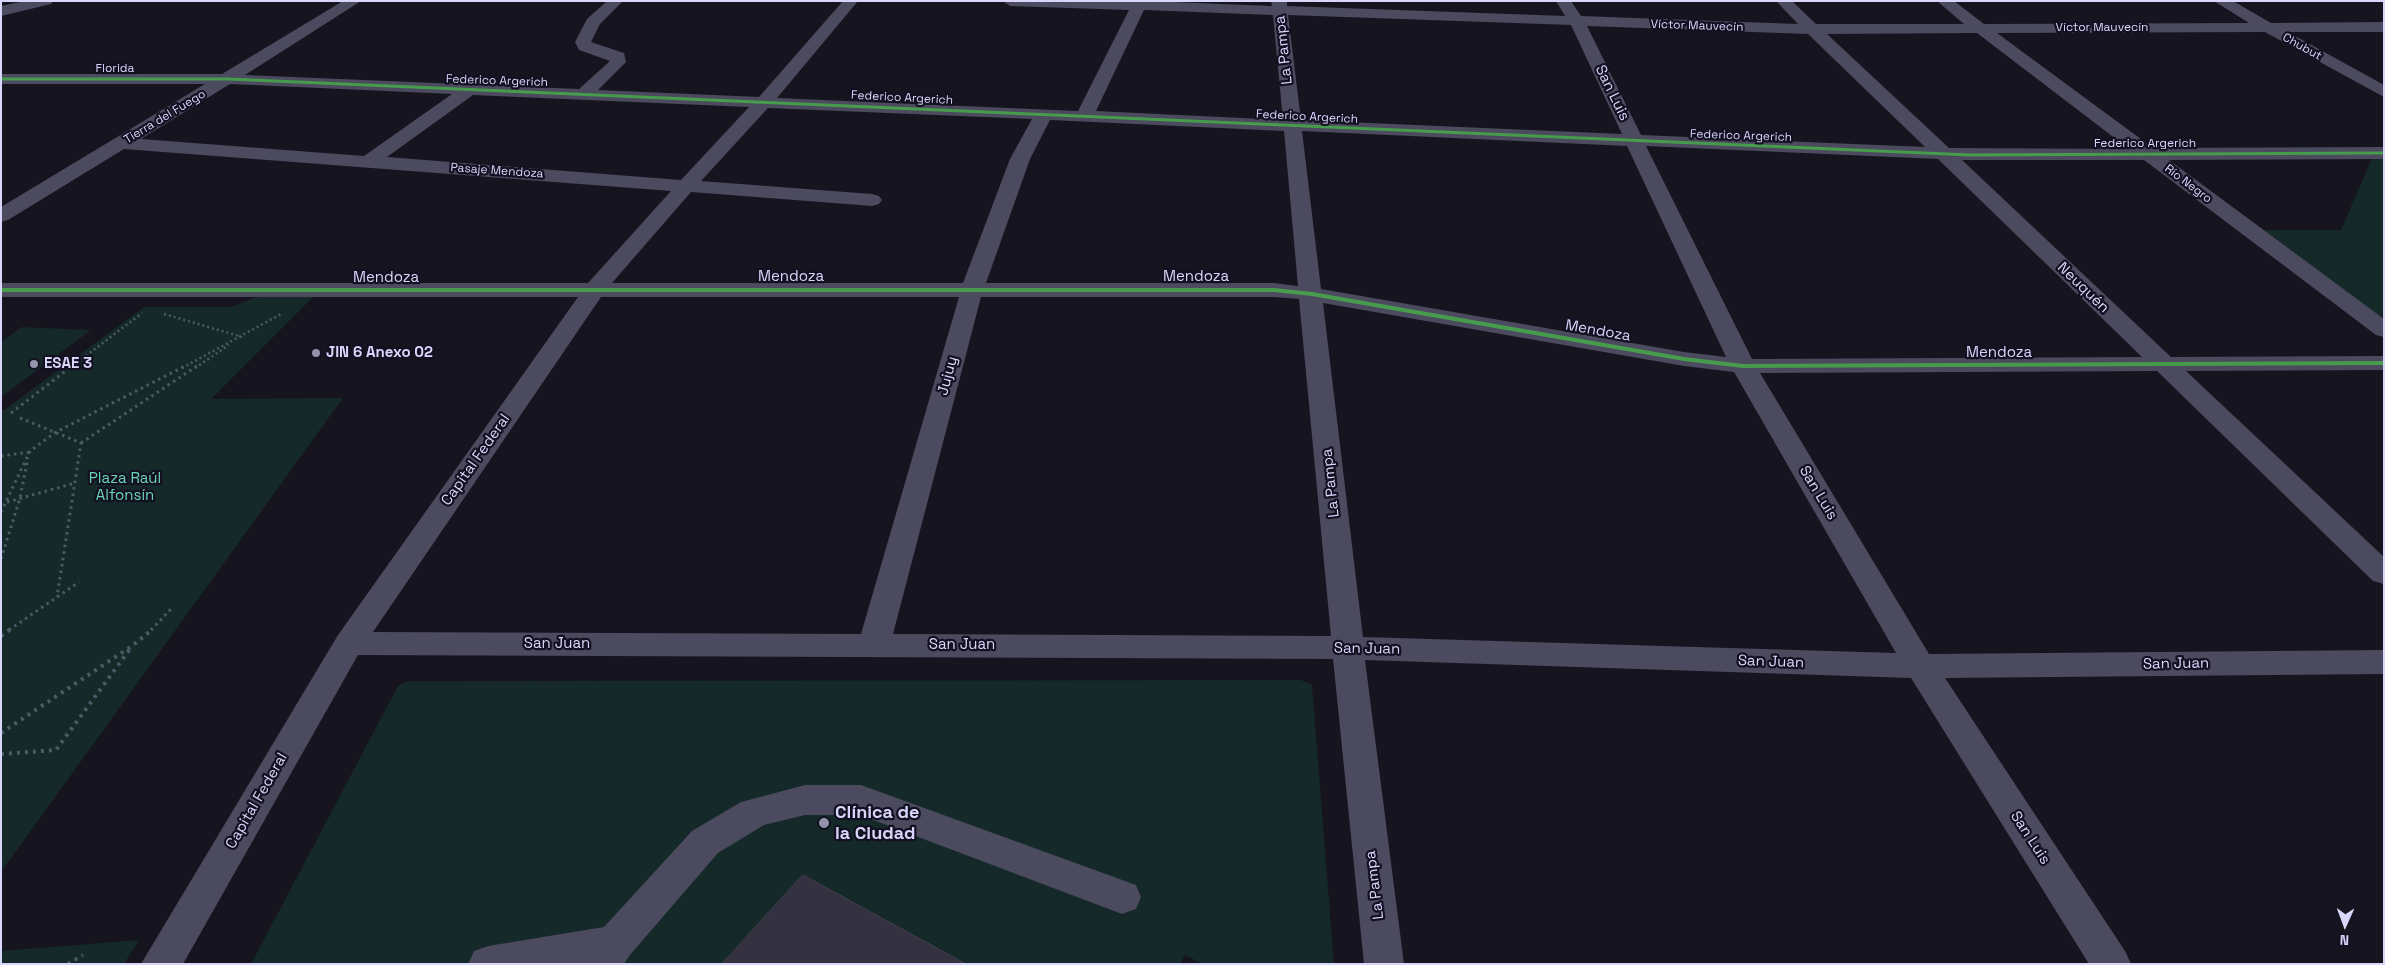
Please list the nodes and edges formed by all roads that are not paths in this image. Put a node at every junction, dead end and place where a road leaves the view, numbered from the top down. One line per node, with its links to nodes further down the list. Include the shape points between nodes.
1 (46, 1): 11 (street)
2 (354, 1): 18 (street, Tierra del Fuego)
3 (616, 1): 21 (street, via 593,22 583,42 584,47 590,50 618,57 618,62)
4 (851, 1): 22 (street, Capital Federal)
5 (1010, 1): 9 (street, Víctor Mauvecín)
6 (1782, 1): 15 (street, Neuquén)
7 (1944, 1): 16 (street, Río Negro)
8 (2221, 1): 13 (street, Chubut)
9 (1139, 4): 10 (street, Víctor Mauvecín); 24 (street)
10 (1279, 7): 12 (street, Víctor Mauvecín); 25 (street, La Pampa)
11 (1, 11)
12 (1570, 12): 15 (street, Víctor Mauvecín); 27 (street, San Luis)
13 (2268, 27): 14 (street, Víctor Mauvecín); 16 (street, Víctor Mauvecín); 20 (street, Chubut)
14 (2384, 27)
15 (1812, 29): 16 (street, Víctor Mauvecín); 29 (street, Neuquén)
16 (1982, 29): 30 (street, Río Negro)
17 (1, 79): 18 (street, Florida)
18 (229, 79): 19 (street, Federico Argerich); 26 (street, Tierra del Fuego)
19 (469, 90): 21 (street, Federico Argerich); 31 (street)
20 (2384, 92)
21 (584, 94): 22 (street, Federico Argerich)
22 (764, 102): 23 (street, Federico Argerich); 32 (street, Capital Federal)
23 (1044, 115): 24 (street, Federico Argerich); 37 (street, Jujuy, via 1020,160)
24 (1084, 116): 25 (street, Federico Argerich)
25 (1292, 126): 27 (street, Federico Argerich); 38 (street, La Pampa)
26 (122, 142): 31 (street, Pasaje Mendoza); 34 (street, Tierra del Fuego)
27 (1635, 142): 29 (street, Federico Argerich); 42 (street, San Luis)
28 (2384, 153): 30 (street, Federico Argerich)
29 (1944, 154): 30 (street, Federico Argerich); 41 (street, Neuquén)
30 (2148, 154): 39 (street, Río Negro)
31 (369, 161): 32 (street, Pasaje Mendoza)
32 (687, 185): 33 (street, Pasaje Mendoza); 36 (street, Capital Federal)
33 (872, 200)
34 (1, 216)
35 (1, 290): 36 (street, Mendoza)
36 (594, 290): 37 (street, Mendoza); 44 (street, Capital Federal)
37 (972, 290): 38 (street, Mendoza, via 1274,290); 45 (street, Jujuy)
38 (1312, 294): 42 (street, Mendoza, via 1684,359); 46 (street, La Pampa)
39 (2384, 330)
40 (2384, 363): 41 (street, Mendoza)
41 (2162, 364): 42 (street, Mendoza); 43 (street, Neuquén)
42 (1743, 366): 48 (street, San Luis)
43 (2384, 574)
44 (349, 643): 45 (street, San Juan); 51 (street, Capital Federal)
45 (874, 645): 46 (street, San Juan)
46 (1348, 648): 48 (street, San Juan); 53 (street, La Pampa)
47 (2384, 662): 48 (street, San Juan)
48 (1920, 666): 54 (street, San Luis)
49 (1122, 897): 50 (street, via 861,800 805,800 754,813 705,842)
50 (609, 954): 52 (street)
51 (162, 964)
52 (488, 964)
53 (1384, 964)
54 (2111, 964)

